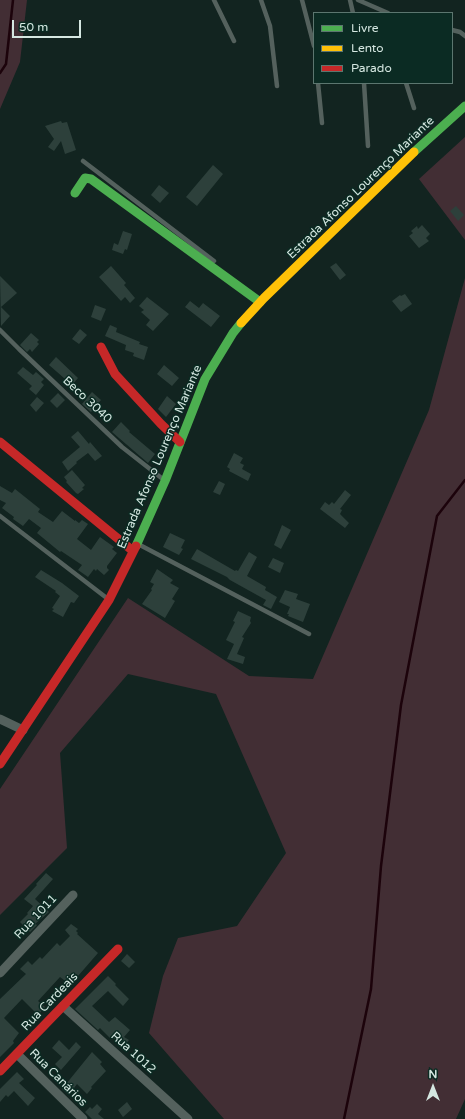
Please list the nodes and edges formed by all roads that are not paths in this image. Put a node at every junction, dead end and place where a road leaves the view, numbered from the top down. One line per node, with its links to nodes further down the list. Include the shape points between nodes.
1 (214, 0): 10 (lane)
2 (261, 0): 15 (lane, via 270,26)
3 (302, 0): 11 (lane)
4 (350, 0): 6 (lane)
5 (358, 0): 7 (lane)
6 (352, 12)
7 (381, 12)
8 (453, 30): 9 (lane)
9 (465, 36)
10 (234, 41)
11 (313, 42)
12 (318, 84): 18 (lane)
13 (364, 84): 19 (lane)
14 (406, 84): 17 (lane)
15 (277, 86)
16 (465, 106): 24 (main road, Estrada Afonso Lourenço Mariante)
17 (414, 108)
18 (322, 123)
19 (368, 146)
20 (83, 161): 22 (lane)
21 (75, 193): 24 (main road, via 85,178 91,179)
22 (220, 265)
23 (245, 284): 24 (lane)
24 (262, 300): 28 (main road, Estrada Afonso Lourenço Mariante, via 233,334 205,378)
25 (0, 330): 29 (lane, Beco 3040, via 122,447)
26 (101, 347): 28 (main road, via 115,374)
27 (0, 442): 31 (main road)
28 (180, 442): 29 (main road, Estrada Afonso Lourenço Mariante)
29 (165, 481): 31 (main road, Estrada Afonso Lourenço Mariante)
30 (0, 516): 32 (lane)
31 (135, 547): 32 (main road, Estrada Afonso Lourenço Mariante); 33 (lane)
32 (109, 600): 35 (main road, Estrada Afonso Lourenço Mariante)
33 (310, 634)
34 (0, 719): 35 (street)
35 (23, 730): 36 (main road, Estrada Afonso Lourenço Mariante)
36 (0, 764)
37 (73, 895): 39 (street, Rua 1011)
38 (118, 949): 40 (main road, Rua Cardeais)
39 (0, 972)
40 (63, 1006): 41 (main road, Rua Cardeais); 44 (street, Rua 1012)
41 (17, 1054): 42 (main road, Rua Cardeais); 43 (street, Rua Canários)
42 (0, 1071)
43 (83, 1119)
44 (188, 1119)

